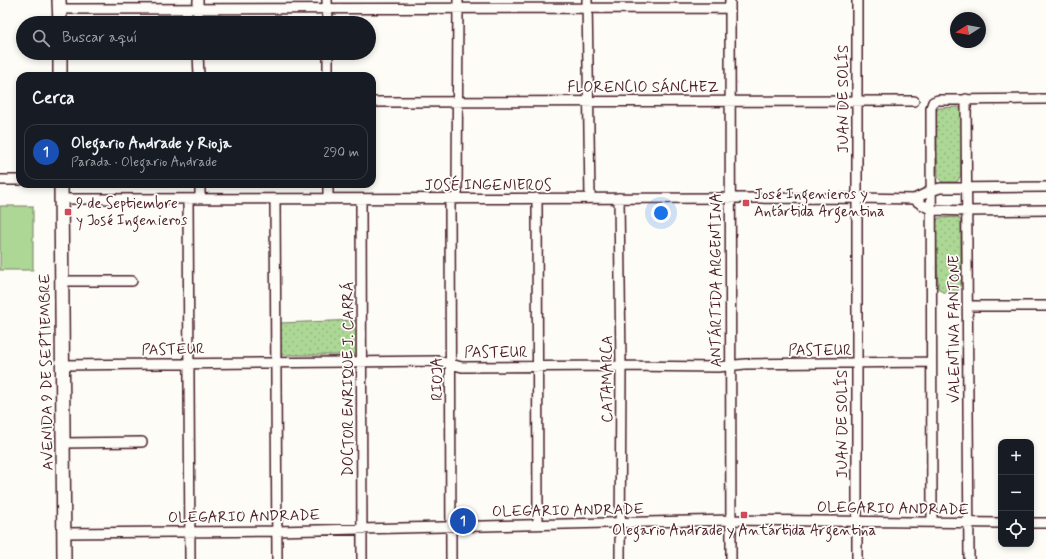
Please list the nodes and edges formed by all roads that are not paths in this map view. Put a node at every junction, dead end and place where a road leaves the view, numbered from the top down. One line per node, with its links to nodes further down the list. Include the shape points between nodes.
1 (857, 0): 20 (street, JUAN DE SOLÍS)
2 (60, 4): 3 (street); 8 (street)
3 (198, 4): 4 (street); 9 (street)
4 (327, 4): 5 (street); 10 (street)
5 (458, 4): 6 (street); 23 (street, RIOJA)
6 (586, 4): 7 (street); 24 (street)
7 (730, 4): 19 (street, ANTÁRTIDA ARGENTINA)
8 (60, 16)
9 (198, 16)
10 (328, 16)
11 (60, 60): 14 (street)
12 (198, 60): 15 (street)
13 (328, 60): 16 (street)
14 (60, 72)
15 (199, 72)
16 (328, 72)
17 (966, 99): 18 (street); 27 (street, VALENTINA FANTONE); 32 (street, via 933,102)
18 (1046, 99)
19 (730, 101): 20 (street, FLORENCIO SÁNCHEZ); 24 (street, FLORENCIO SÁNCHEZ); 36 (street, ANTÁRTIDA ARGENTINA)
20 (857, 101): 21 (street, FLORENCIO SÁNCHEZ); 37 (street, JUAN DE SOLÍS)
21 (914, 101)
22 (376, 102): 23 (street, FLORENCIO SÁNCHEZ)
23 (458, 102): 24 (street, FLORENCIO SÁNCHEZ); 43 (street, RIOJA)
24 (588, 102): 34 (street)
25 (0, 180): 26 (street)
26 (16, 180)
27 (967, 187): 28 (street); 32 (street); 48 (street, VALENTINA FANTONE)
28 (1046, 187)
29 (60, 188): 45 (street, AVENIDA 9 DE SEPTIEMBRE)
30 (200, 188): 39 (street)
31 (328, 188): 41 (street)
32 (931, 191): 44 (street); 46 (street)
33 (537, 198): 34 (street, JOSÉ INGENIEROS); 43 (street, JOSÉ INGENIEROS); 60 (street)
34 (590, 198): 35 (street, JOSÉ INGENIEROS)
35 (619, 198): 36 (street, JOSÉ INGENIEROS); 61 (street, CATAMARCA)
36 (730, 198): 37 (street, JOSÉ INGENIEROS); 62 (street, ANTÁRTIDA ARGENTINA)
37 (857, 198): 44 (street, JOSÉ INGENIEROS); 58 (street, JUAN DE SOLÍS)
38 (188, 199): 39 (street, JOSÉ INGENIEROS); 45 (street, JOSÉ INGENIEROS); 56 (street)
39 (200, 199): 40 (street, JOSÉ INGENIEROS)
40 (275, 199): 41 (street, JOSÉ INGENIEROS); 53 (street)
41 (328, 199): 42 (street, JOSÉ INGENIEROS)
42 (361, 199): 43 (street, JOSÉ INGENIEROS); 54 (street, DOCTOR ENRIQUE J. CARRÁ)
43 (454, 199): 57 (street, RIOJA)
44 (914, 199): 46 (street)
45 (61, 200): 49 (street, AVENIDA 9 DE SEPTIEMBRE)
46 (932, 210): 48 (street); 55 (street)
47 (1046, 210): 48 (street)
48 (968, 211): 51 (street, VALENTINA FANTONE)
49 (61, 281): 50 (street); 59 (street, AVENIDA 9 DE SEPTIEMBRE)
50 (132, 281)
51 (967, 306): 52 (street); 69 (street, VALENTINA FANTONE)
52 (1046, 306)
53 (276, 362): 54 (street, PASTEUR); 56 (street, PASTEUR); 77 (street)
54 (362, 362): 57 (street, PASTEUR, via 438,361); 75 (street, DOCTOR ENRIQUE J. CARRÁ)
55 (931, 362): 58 (street, PASTEUR); 68 (street)
56 (190, 363): 59 (street, PASTEUR); 76 (street)
57 (451, 364): 60 (street, PASTEUR, via 462,367); 74 (street, RIOJA)
58 (856, 364): 62 (street, PASTEUR); 67 (street, JUAN DE SOLÍS)
59 (61, 365): 64 (street, AVENIDA 9 DE SEPTIEMBRE)
60 (537, 366): 61 (street, PASTEUR); 73 (street)
61 (621, 366): 62 (street, PASTEUR); 66 (street, CATAMARCA)
62 (731, 366): 65 (street, ANTÁRTIDA ARGENTINA)
63 (142, 442): 64 (street)
64 (63, 443): 78 (street, AVENIDA 9 DE SEPTIEMBRE)
65 (731, 520): 66 (street, OLEGARIO ANDRADE); 67 (street, OLEGARIO ANDRADE); 85 (street, ANTÁRTIDA ARGENTINA)
66 (620, 522): 73 (street, OLEGARIO ANDRADE); 84 (street, CATAMARCA)
67 (857, 522): 68 (street, OLEGARIO ANDRADE); 86 (street, JUAN DE SOLÍS)
68 (932, 522): 69 (street, OLEGARIO ANDRADE)
69 (969, 523): 70 (street, OLEGARIO ANDRADE); 87 (street, VALENTINA FANTONE)
70 (998, 523)
71 (1034, 523): 72 (street)
72 (1046, 523)
73 (538, 524): 74 (street, OLEGARIO ANDRADE)
74 (451, 527): 75 (street, OLEGARIO ANDRADE); 83 (street, RIOJA)
75 (362, 529): 77 (street, OLEGARIO ANDRADE); 82 (street, DOCTOR ENRIQUE J. CARRÁ)
76 (190, 531): 77 (street, OLEGARIO ANDRADE); 78 (street, OLEGARIO ANDRADE); 80 (street)
77 (277, 531): 81 (street)
78 (64, 532): 79 (street, AVENIDA 9 DE SEPTIEMBRE)
79 (64, 559)
80 (190, 559)
81 (277, 559)
82 (362, 559)
83 (451, 559)
84 (620, 559)
85 (731, 559)
86 (857, 559)
87 (969, 559)

